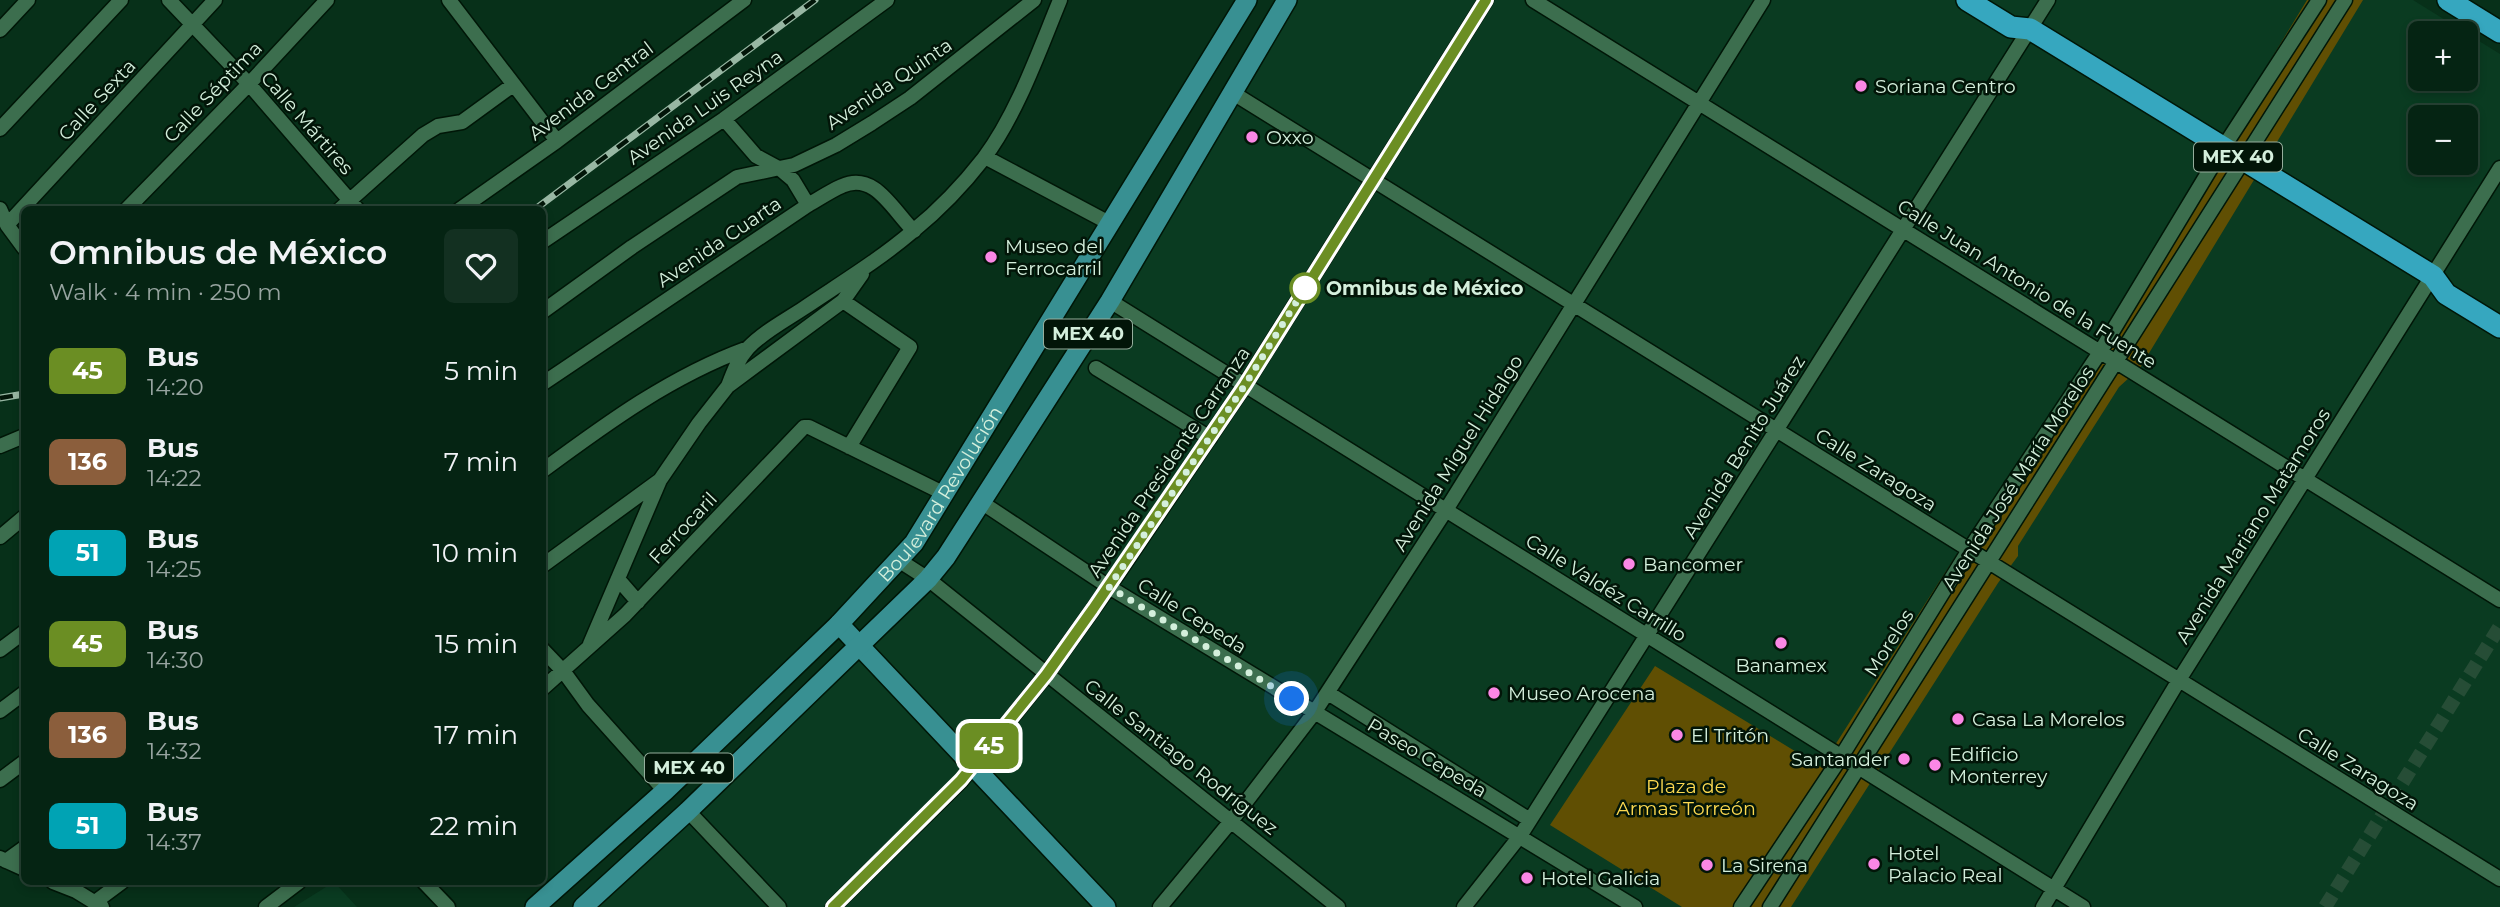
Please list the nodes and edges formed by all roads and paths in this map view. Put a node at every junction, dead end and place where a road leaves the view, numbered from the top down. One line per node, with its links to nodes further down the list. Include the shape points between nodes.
1 (28, 0): 23 (street)
2 (121, 0): 30 (street)
3 (169, 0): 21 (street, Calle Mártires)
4 (215, 0): 21 (street, Calle Sexta)
5 (327, 0): 25 (street, Calle Séptima)
6 (449, 0): 26 (street)
7 (744, 0): 31 (street, Avenida Central)
8 (887, 0): 29 (street, Avenida Luis Reyna)
9 (1034, 0): 35 (street, Avenida Quinta, via 910,98 836,145)
10 (1060, 0): 33 (street, via 1037,59)
11 (1247, 0): 45 (main road, Boulevard Revolución / MEX 40)
12 (1287, 0): 27 (main road, MEX 40)
13 (1486, 0): 36 (street, Avenida Presidente Carranza)
14 (1533, 0): 28 (street, Calle Juan Antonio de la Fuente)
15 (1763, 0): 28 (street, Avenida Miguel Hidalgo)
16 (1968, 0): 22 (highway, MEX 40, via 2011,27)
17 (2048, 0): 22 (street, Avenida Benito Juárez)
18 (2319, 0): 32 (street)
19 (2345, 0): 32 (street, Avenida José María Morelos)
20 (2448, 0): 24 (highway)
21 (192, 24): 25 (street, Calle Mártires); 38 (street, Calle Sexta)
22 (2030, 29): 32 (highway, MEX 40); 47 (street, Avenida Benito Juárez)
23 (0, 30)
24 (2500, 32)
25 (249, 84): 39 (street, Calle Séptima); 40 (street, Calle Mártires)
26 (513, 85): 31 (street); 41 (street, via 462,122 438,126 423,135)
27 (1233, 93): 36 (street, Calle Zaragoza); 54 (main road, MEX 40)
28 (1699, 103): 47 (street, Calle Juan Antonio de la Fuente); 55 (street, Avenida Miguel Hidalgo)
29 (724, 119): 35 (street, via 757,156); 49 (street, Avenida Luis Reyna)
30 (0, 129)
31 (557, 141): 42 (street, Avenida Central)
32 (2233, 154): 52 (highway, MEX 40); 59 (street, Morelos); 60 (street, Avenida José María Morelos)
33 (985, 157): 45 (street); 48 (street)
34 (2500, 168): 52 (street, Avenida Mariano Matamoros)
35 (780, 169): 37 (street, via 793,180); 56 (street, Avenida Quinta, via 737,177)
36 (1372, 180): 55 (street, Calle Zaragoza); 63 (street, Avenida Presidente Carranza)
37 (808, 205): 48 (street, Avenida Cuarta, via 855,182 876,187); 62 (street, Avenida Cuarta)
38 (25, 206)
39 (130, 206)
40 (348, 206)
41 (350, 206)
42 (465, 206)
43 (0, 209): 46 (street)
44 (21, 211): 46 (street, Calle Sexta)
45 (1111, 224): 73 (main road, Boulevard Revolución / MEX 40)
46 (8, 225): 50 (street)
47 (1903, 229): 59 (street, Calle Juan Antonio de la Fuente); 65 (street, Avenida Benito Juárez)
48 (914, 231): 51 (street)
49 (546, 239)
50 (21, 244)
51 (867, 267): 53 (street); 58 (street)
52 (2433, 276): 57 (highway, MEX 40, via 2446,294); 71 (street, Avenida Mariano Matamoros)
53 (843, 301): 64 (street); 69 (street, via 910,348)
54 (1110, 301): 63 (street, Calle Valdéz Carrillo); 74 (main road, MEX 40)
55 (1574, 305): 65 (street, Calle Zaragoza); 75 (street, Avenida Miguel Hidalgo)
56 (546, 309)
57 (2500, 327)
58 (748, 348): 64 (street); 70 (street, via 688,373 610,421)
59 (2100, 352): 60 (street, Calle Juan Antonio de la Fuente); 78 (street, Morelos)
60 (2116, 361): 71 (street, Calle Juan Antonio de la Fuente); 80 (street, Avenida José María Morelos)
61 (1096, 368): 67 (street)
62 (546, 381)
63 (1245, 385): 67 (street, Avenida Presidente Carranza); 75 (street, Calle Valdéz Carrillo)
64 (728, 386): 72 (street)
65 (1776, 430): 78 (street, Calle Zaragoza); 89 (street, Avenida Benito Juárez)
66 (21, 437): 68 (street)
67 (1210, 438): 84 (street, Avenida Presidente Carranza)
68 (0, 446)
69 (849, 447): 73 (street); 86 (street, Ferrocaril, via 804,427)
70 (546, 468)
71 (2305, 479): 85 (street, Calle Juan Antonio de la Fuente); 96 (street, Avenida Mariano Matamoros)
72 (660, 480): 81 (street); 82 (street)
73 (945, 494): 79 (main road, Boulevard Revolución / MEX 40)
74 (981, 502): 83 (main road, MEX 40); 84 (street, Calle Cepeda)
75 (1446, 510): 89 (street, Calle Valdéz Carrillo); 98 (street, Avenida Miguel Hidalgo)
76 (21, 520): 77 (street)
77 (0, 537)
78 (1969, 550): 80 (street, Calle Zaragoza); 102 (street, Morelos)
79 (900, 561): 83 (street, Calle Santiago Rodríguez); 87 (main road, Boulevard Revolución / MEX 40)
80 (1987, 561): 96 (street, Calle Zaragoza); 105 (street, Avenida José María Morelos)
81 (546, 563)
82 (618, 579): 86 (street); 92 (street)
83 (928, 579): 90 (main road, MEX 40); 95 (street, Calle Santiago Rodríguez)
84 (1109, 587): 95 (street, Avenida Presidente Carranza); 101 (street, Calle Cepeda)
85 (2500, 600)
86 (638, 602): 92 (street, Ferrocaril)
87 (839, 625): 90 (main road); 107 (main road, Boulevard Revolución / MEX 40)
88 (21, 634): 91 (street)
89 (1647, 636): 102 (street, Calle Valdéz Carrillo); 110 (street, Avenida Benito Juárez)
90 (859, 645): 104 (main road); 108 (main road, MEX 40)
91 (0, 650)
92 (587, 651): 94 (street, Ferrocaril)
93 (546, 653): 94 (street)
94 (564, 672): 97 (street, Ferrocaril); 107 (street)
95 (1046, 675): 104 (street, Avenida Presidente Carranza); 109 (street, Calle Santiago Rodríguez)
96 (2179, 680): 115 (street, Calle Zaragoza); 120 (street, Avenida Mariano Matamoros)
97 (546, 686)
98 (1328, 693): 101 (street, Avenida Miguel Hidalgo); 110 (street, Paseo Cepeda)
99 (21, 695): 100 (street)
100 (0, 710)
101 (1314, 713): 109 (street, Avenida Miguel Hidalgo); 111 (street, Paseo Cepeda)
102 (1841, 757): 105 (street, Calle Valdéz Carrillo); 133 (street, Morelos)
103 (21, 764): 106 (street)
104 (973, 766): 127 (street, Avenida Presidente Carranza); 128 (main road)
105 (1859, 768): 120 (street, Calle Valdéz Carrillo); 134 (street, Avenida José María Morelos)
106 (0, 780)
107 (665, 791): 124 (main road, Boulevard Revolución / MEX 40)
108 (688, 811): 125 (main road, MEX 40); 126 (street)
109 (1232, 820): 129 (street, Avenida Miguel Hidalgo); 130 (street, Calle Santiago Rodríguez)
110 (1530, 820): 111 (street, Avenida Benito Juárez)
111 (1520, 836): 131 (street, Avenida Benito Juárez); 132 (street)
112 (21, 850): 113 (street)
113 (3, 859): 114 (street)
114 (21, 868)
115 (2500, 879)
116 (59, 885): 121 (street)
117 (119, 885): 121 (street)
118 (295, 885): 122 (street)
119 (427, 885): 123 (street)
120 (2054, 889): 135 (street, Avenida Mariano Matamoros); 136 (street, Calle Valdéz Carrillo)
121 (98, 904)
122 (265, 907)
123 (448, 907)
124 (535, 907)
125 (583, 907)
126 (779, 907)
127 (833, 907)
128 (1106, 907)
129 (1160, 907)
130 (1338, 907)
131 (1464, 907)
132 (1635, 907)
133 (1741, 907)
134 (1770, 907)
135 (2043, 907)
136 (2083, 907)

